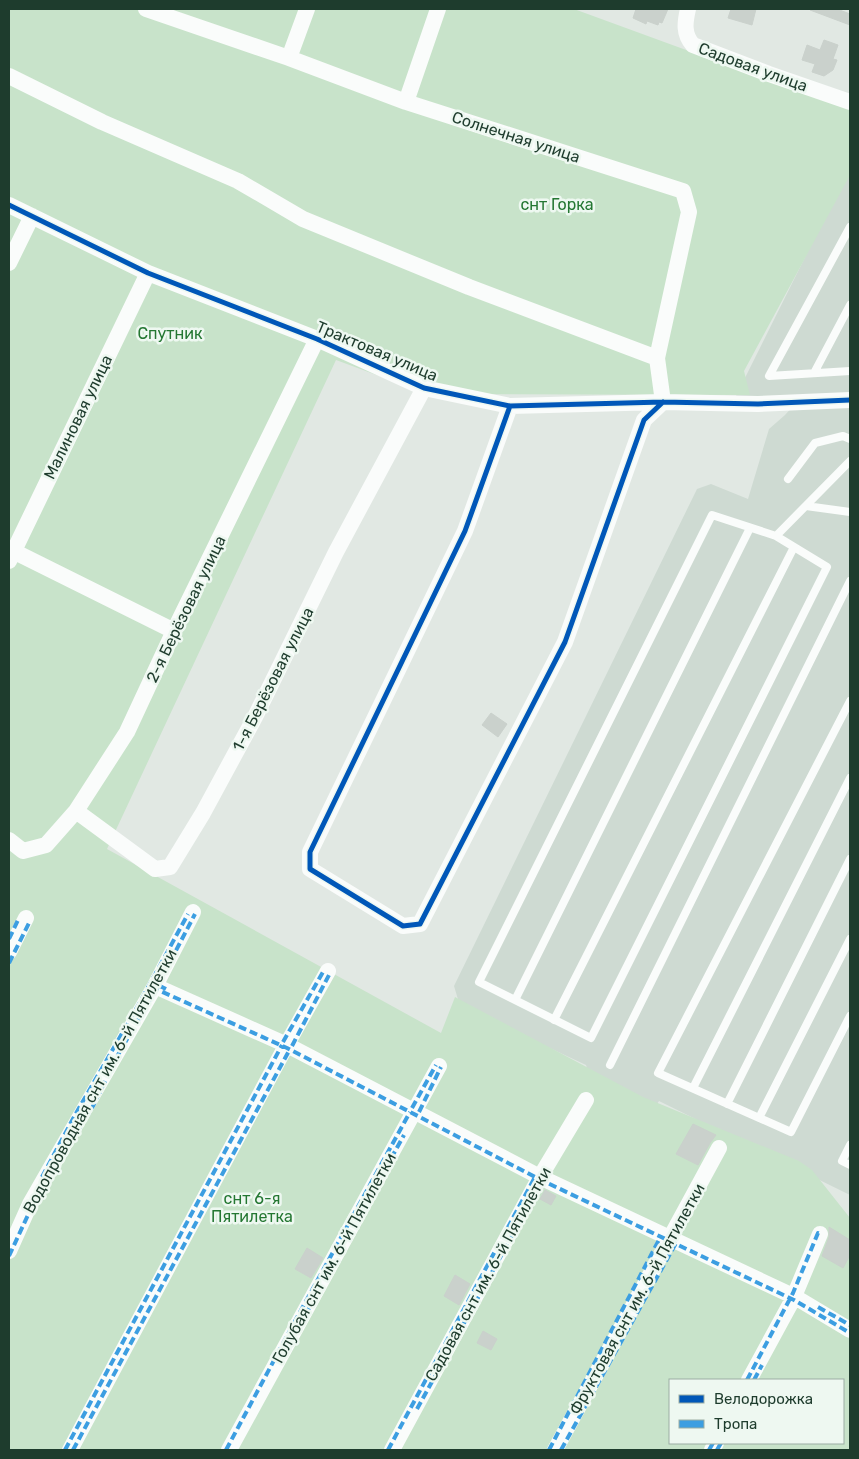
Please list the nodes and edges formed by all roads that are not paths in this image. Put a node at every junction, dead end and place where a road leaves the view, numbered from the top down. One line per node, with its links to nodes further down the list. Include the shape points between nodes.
1 (146, 9): 5 (street, Солнечная улица)
2 (307, 9): 6 (street)
3 (438, 9): 8 (street)
4 (688, 9): 9 (street, Садовая улица, via 685,27 693,45)
5 (176, 14): 6 (street, Солнечная улица)
6 (289, 58): 8 (street, Солнечная улица)
7 (9, 76): 17 (street, via 102,122 238,180 303,219 469,287)
8 (406, 102): 17 (street, Солнечная улица, via 684,191 689,212)
9 (850, 102)
10 (9, 205): 11 (street, Трактовая улица)
11 (32, 216): 13 (street); 14 (street, Трактовая улица)
12 (850, 227): 19 (lane, via 768,376)
13 (9, 263)
14 (148, 273): 16 (street, Трактовая улица); 32 (street, Малиновая улица)
15 (850, 305): 19 (lane)
16 (317, 339): 20 (street, Трактовая улица); 34 (street, 2-я Берёзовая улица)
17 (657, 358): 22 (street, Солнечная улица)
18 (850, 371): 19 (lane)
19 (814, 373)
20 (424, 388): 23 (street, Трактовая улица); 37 (street, 1-я Берёзовая улица, via 336,552 255,716 170,867 155,869)
21 (850, 400): 22 (street, Трактовая улица, via 758,404)
22 (664, 402): 23 (street, Трактовая улица); 23 (street, via 644,420 565,642 420,924 403,926 310,869 310,852 465,531)
23 (510, 406)
24 (850, 439): 26 (lane, via 843,436 815,442)
25 (850, 460): 27 (lane)
26 (788, 479)
27 (806, 506): 28 (lane); 30 (lane)
28 (850, 512)
29 (750, 528): 30 (lane); 46 (lane); 46 (lane, via 712,515 479,982)
30 (776, 536): 31 (lane)
31 (794, 547): 48 (lane); 48 (lane, via 827,567 596,1029 591,1038)
32 (10, 554): 34 (street)
33 (850, 582): 50 (lane)
34 (174, 631): 37 (street, 2-я Берёзовая улица, via 127,732)
35 (850, 701): 52 (lane, via 658,1073)
36 (850, 778): 52 (lane)
37 (76, 811): 38 (street, 2-я Берёзовая улица, via 46,845 23,851)
38 (9, 840)
39 (850, 859): 54 (lane)
40 (193, 912): 45 (street, Водопроводная снт им. 6-й Пятилетки)
41 (26, 918): 43 (street)
42 (850, 939): 56 (lane)
43 (9, 952)
44 (328, 971): 49 (street)
45 (154, 986): 49 (street); 63 (street, Водопроводная снт им. 6-й Пятилетки, via 30,1204)
46 (514, 1000): 48 (lane)
47 (850, 1016): 56 (lane, via 791,1132)
48 (554, 1020)
49 (286, 1045): 55 (street); 67 (street)
50 (610, 1065)
51 (439, 1066): 55 (street, Голубая снт им. 6-й Пятилетки)
52 (693, 1088): 54 (lane)
53 (586, 1100): 60 (street, Садовая снт им. 6-й Пятилетки)
54 (727, 1104): 56 (lane)
55 (415, 1112): 60 (street); 68 (street, Голубая снт им. 6-й Пятилетки)
56 (759, 1118)
57 (850, 1145): 59 (lane, via 842,1161)
58 (719, 1148): 62 (street, Фруктовая снт им. 6-й Пятилетки)
59 (850, 1164)
60 (540, 1177): 62 (street); 69 (street, Садовая снт им. 6-й Пятилетки)
61 (820, 1234): 64 (street)
62 (670, 1239): 64 (street); 70 (street, Фруктовая снт им. 6-й Пятилетки)
63 (9, 1251)
64 (795, 1297): 65 (street); 66 (street)
65 (850, 1330)
66 (751, 1379)
67 (70, 1450)
68 (229, 1450)
69 (392, 1450)
70 (555, 1450)

